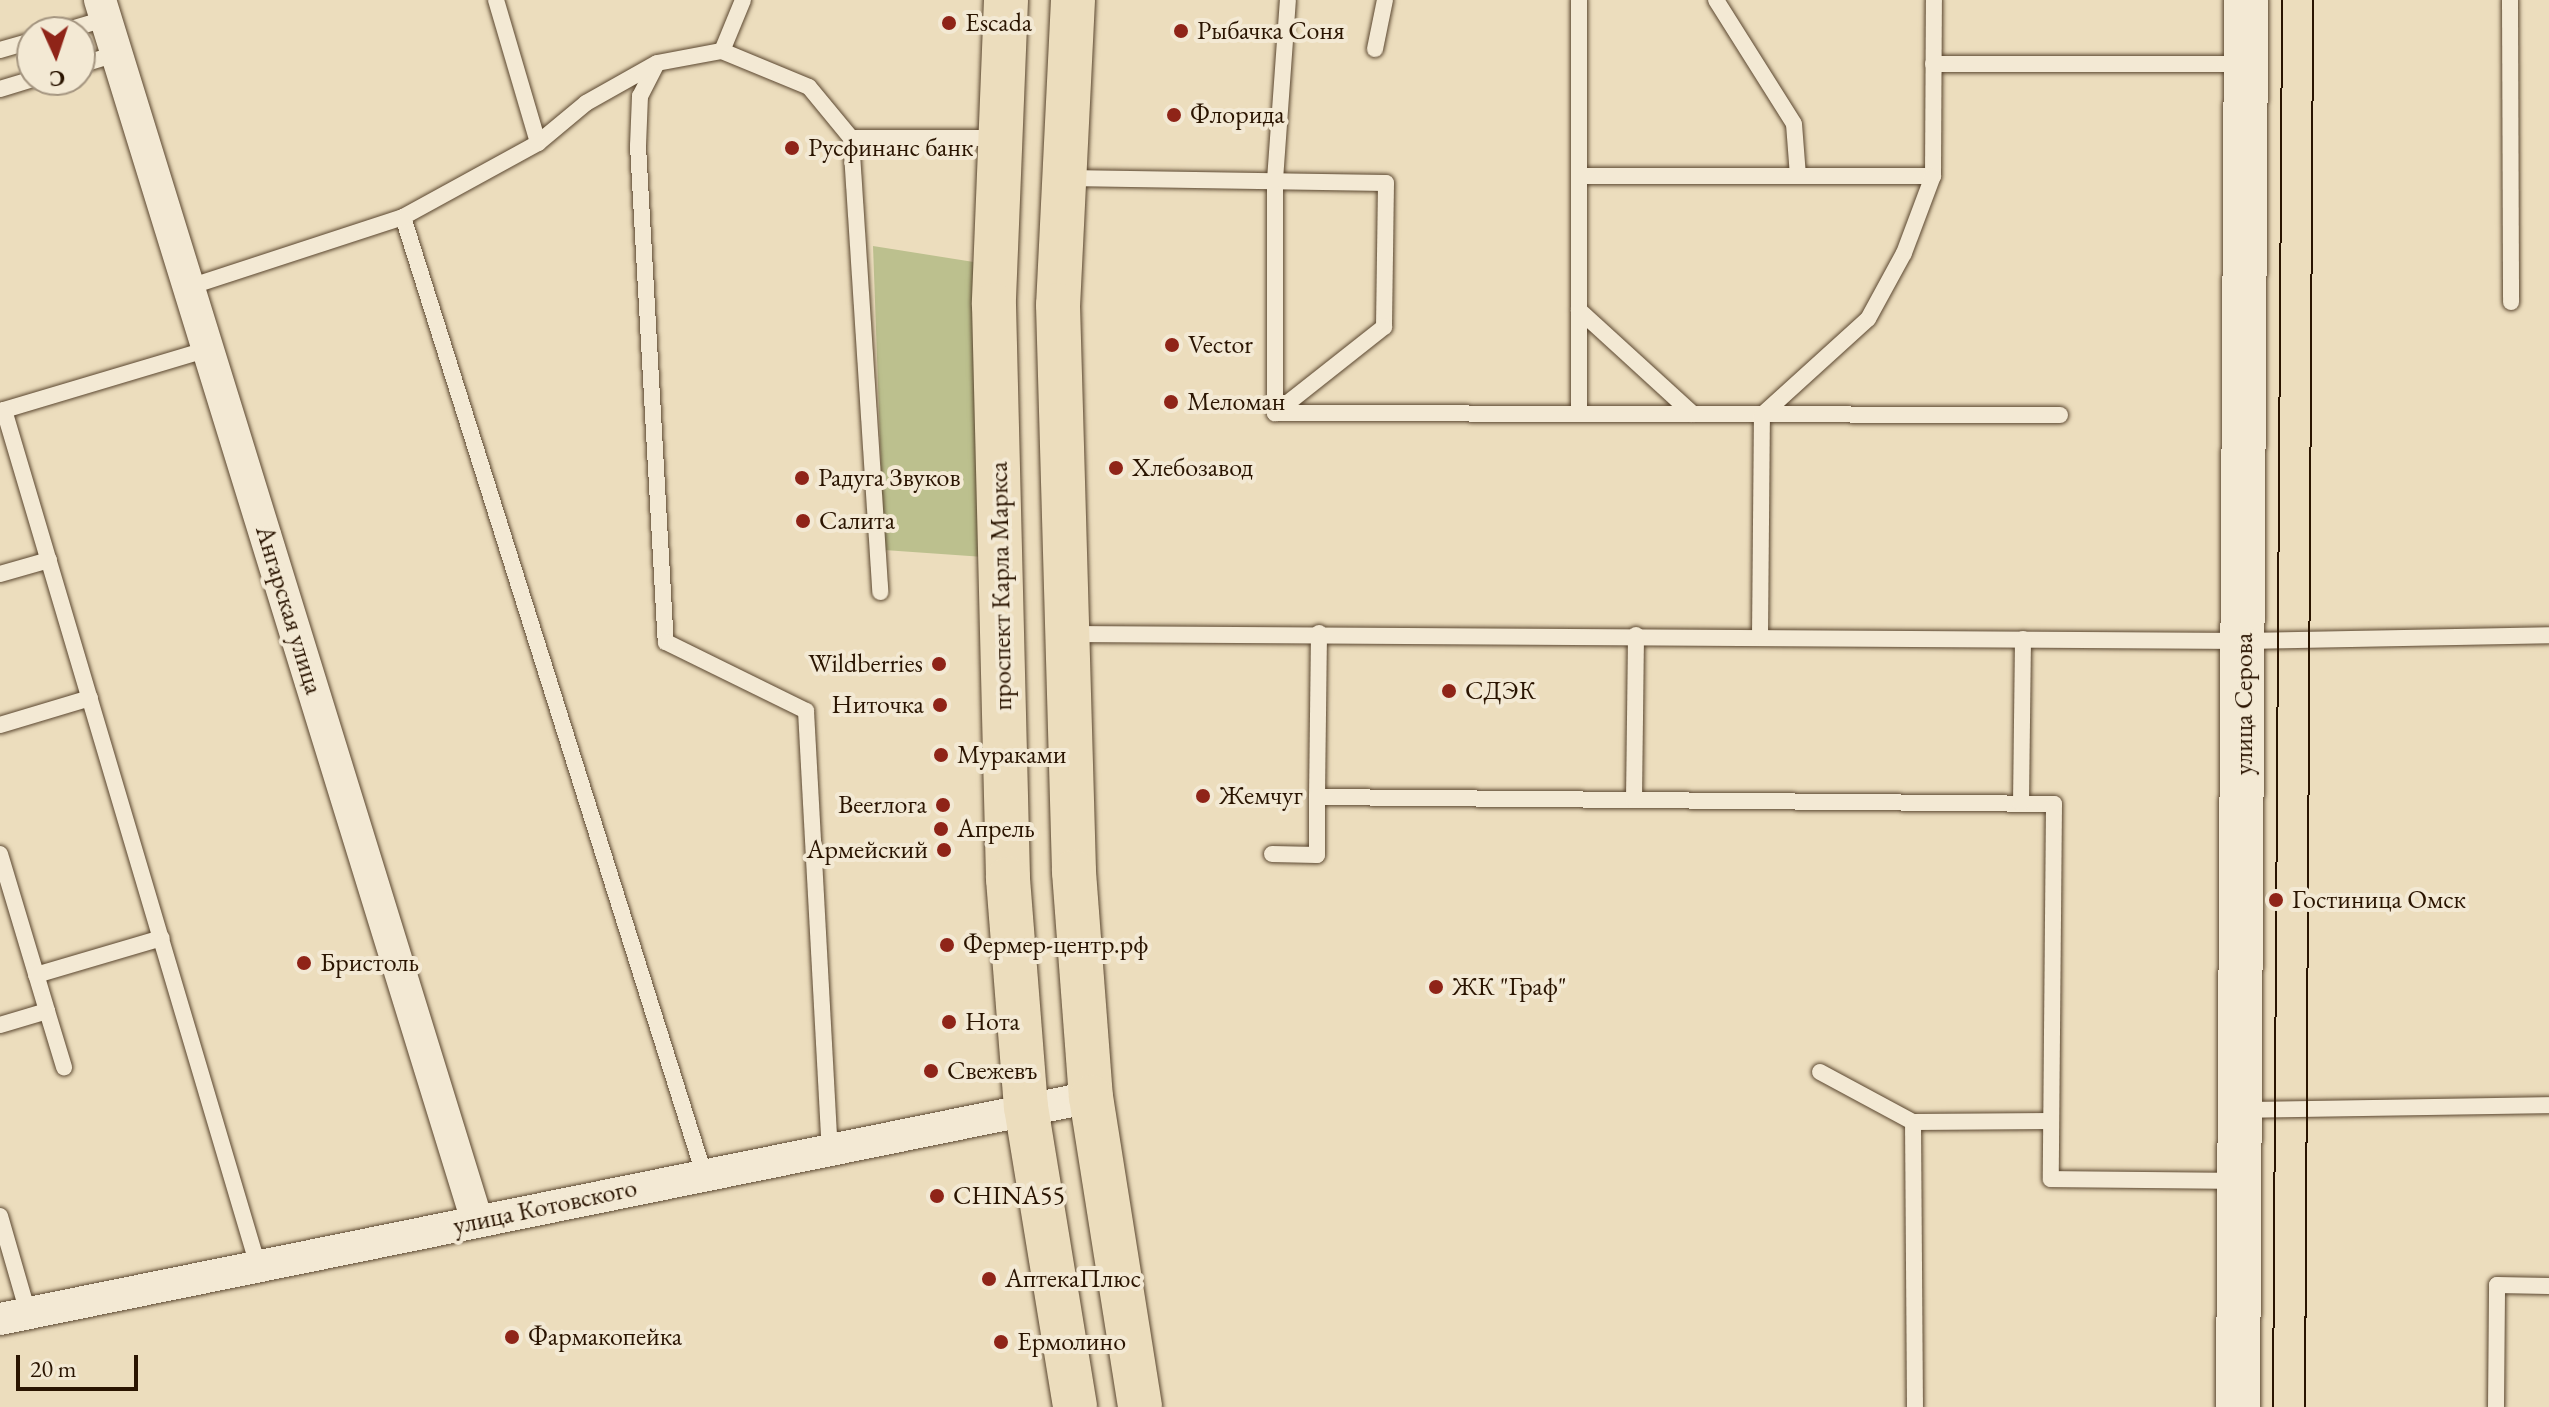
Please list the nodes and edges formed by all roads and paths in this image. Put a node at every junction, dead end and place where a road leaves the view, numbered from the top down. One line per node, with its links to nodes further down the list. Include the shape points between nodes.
1 (496, 0): 24 (lane)
2 (731, 0): 14 (lane)
3 (743, 0): 14 (lane)
4 (1006, 0): 23 (main road, проспект Карла Маркса)
5 (1073, 0): 28 (main road)
6 (1288, 0): 29 (lane)
7 (1385, 0): 15 (lane)
8 (1579, 0): 25 (lane)
9 (1716, 0): 26 (lane, via 1794,124)
10 (1934, 0): 20 (lane)
11 (2246, 0): 21 (street, улица Серова)
12 (2510, 0): 32 (lane)
13 (102, 9): 17 (street, Ангарская улица)
14 (733, 25): 16 (lane)
15 (1375, 49)
16 (722, 51): 19 (lane); 22 (lane, via 809,87)
17 (116, 54): 18 (lane); 31 (street, Ангарская улица)
18 (96, 60)
19 (657, 63): 24 (lane, via 586,103); 70 (lane, via 640,96 638,146 666,642 806,711)
20 (1933, 64): 21 (lane); 27 (lane)
21 (2246, 64): 50 (street, улица Серова)
22 (851, 138): 23 (lane); 43 (lane)
23 (997, 138): 66 (main road, проспект Карла Маркса, via 994,305 1008,879)
24 (538, 143): 30 (lane)
25 (1579, 176): 26 (lane); 33 (lane)
26 (1798, 176): 27 (lane)
27 (1933, 176): 39 (lane, via 1904,253 1868,319)
28 (1062, 178): 29 (lane); 45 (main road, via 1058,305)
29 (1275, 180): 36 (lane); 36 (lane, via 1386,183 1384,327)
30 (403, 217): 31 (lane); 71 (lane)
31 (189, 287): 34 (street, Ангарская улица)
32 (2511, 302)
33 (1579, 310): 37 (lane); 38 (lane)
34 (208, 349): 35 (lane); 74 (street, Ангарская улица)
35 (2, 410): 41 (lane)
36 (1275, 413): 37 (lane)
37 (1579, 413): 38 (lane)
38 (1693, 414): 39 (lane)
39 (1762, 415): 40 (lane); 48 (lane)
40 (2060, 415)
41 (49, 560): 42 (lane); 51 (lane)
42 (0, 574)
43 (880, 592)
44 (1319, 633): 45 (lane); 46 (lane); 53 (lane)
45 (1063, 635): 64 (main road)
46 (1636, 635): 48 (lane); 54 (lane)
47 (2549, 635): 50 (lane)
48 (1760, 637): 49 (lane)
49 (2023, 639): 50 (lane); 55 (lane)
50 (2245, 641): 67 (street, улица Серова)
51 (90, 698): 52 (lane); 58 (lane)
52 (0, 725)
53 (1317, 797): 54 (lane); 57 (lane, via 1317,855)
54 (1634, 800): 55 (lane)
55 (2021, 803): 68 (lane, via 2054,804)
56 (0, 854): 59 (lane)
57 (1272, 854)
58 (162, 938): 59 (lane); 75 (lane)
59 (36, 975): 60 (lane)
60 (47, 1011): 61 (lane); 62 (lane)
61 (0, 1025)
62 (64, 1067)
63 (1820, 1072): 69 (lane)
64 (1091, 1097): 66 (street, улица Котовского); 79 (main road)
65 (2549, 1105): 67 (lane)
66 (1026, 1107): 70 (street, улица Котовского); 78 (main road, проспект Карла Маркса)
67 (2240, 1110): 72 (street, улица Серова)
68 (2051, 1121): 69 (lane); 72 (lane, via 2051,1179)
69 (1913, 1122): 80 (lane)
70 (830, 1148): 71 (street, улица Котовского)
71 (704, 1174): 74 (street, улица Котовского)
72 (2239, 1181): 81 (street, улица Серова)
73 (0, 1216): 77 (lane)
74 (477, 1221): 75 (street, улица Котовского)
75 (258, 1266): 77 (street, улица Котовского)
76 (2549, 1286): 82 (lane, via 2497,1285)
77 (14, 1316)
78 (1075, 1407)
79 (1140, 1407)
80 (1915, 1407)
81 (2238, 1407)
82 (2496, 1407)

